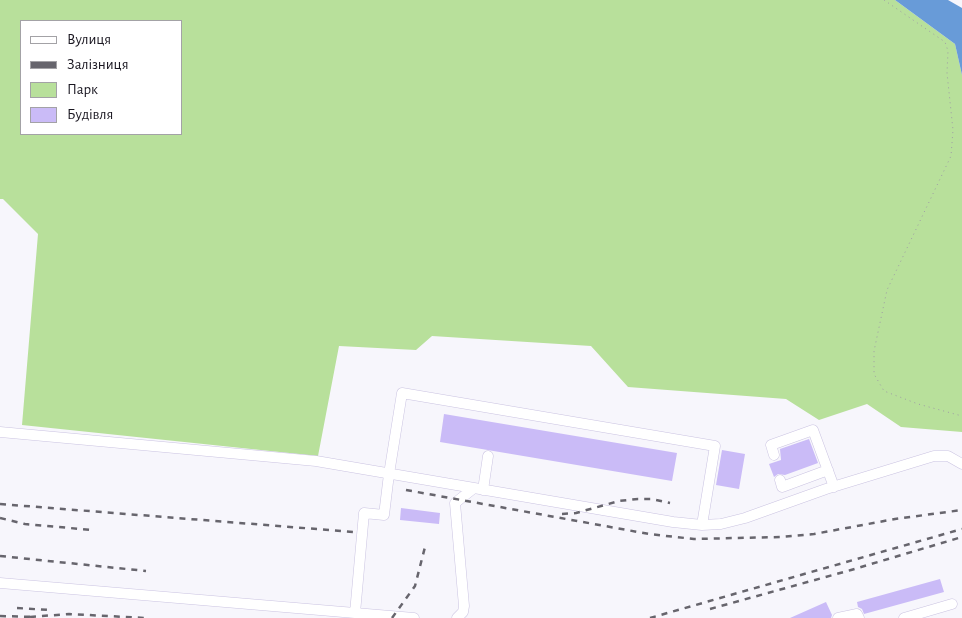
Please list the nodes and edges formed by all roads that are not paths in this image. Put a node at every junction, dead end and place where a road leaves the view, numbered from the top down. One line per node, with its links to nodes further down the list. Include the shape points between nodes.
1 (0, 432): 6 (lane, via 316,461)
2 (488, 456): 9 (lane)
3 (774, 456): 5 (lane, via 771,445 813,430)
4 (962, 464): 8 (lane, via 948,456 934,456)
5 (828, 470): 7 (lane, via 782,486); 8 (lane)
6 (389, 474): 9 (lane); 10 (lane, via 402,393 715,446); 13 (lane, via 384,515 364,513)
7 (780, 480)
8 (834, 487): 10 (lane, via 745,518)
9 (478, 489): 10 (lane); 15 (lane, via 456,504 464,606)
10 (702, 525)
11 (0, 583): 13 (lane)
12 (952, 604): 18 (lane)
13 (355, 614): 14 (lane)
14 (414, 618)
15 (457, 618)
16 (838, 618): 17 (lane, via 857,614)
17 (859, 618)
18 (904, 618)

